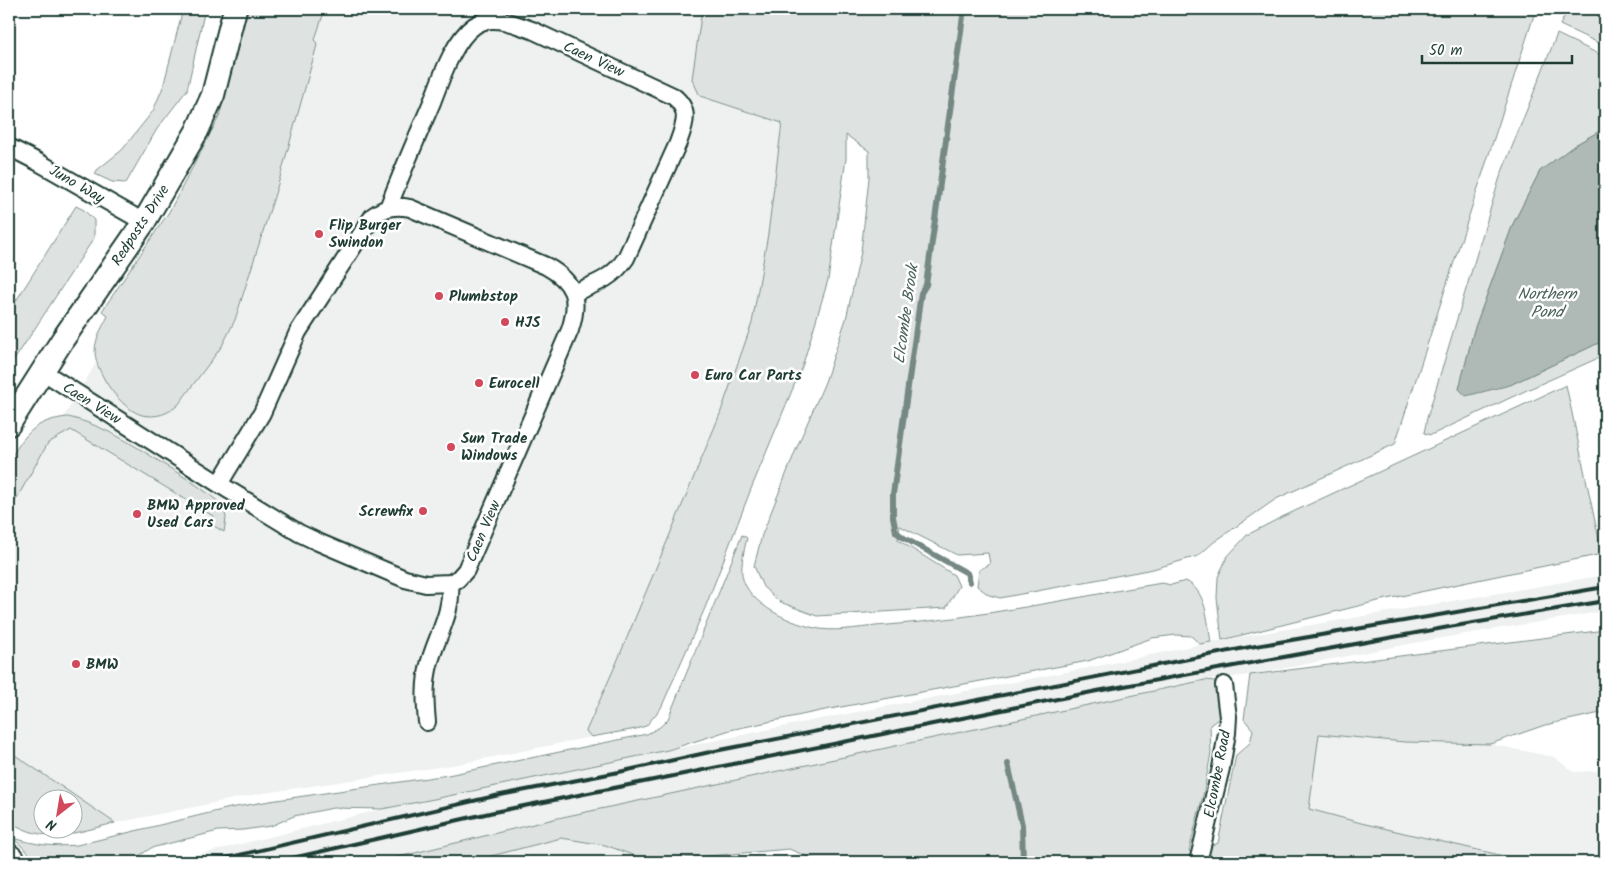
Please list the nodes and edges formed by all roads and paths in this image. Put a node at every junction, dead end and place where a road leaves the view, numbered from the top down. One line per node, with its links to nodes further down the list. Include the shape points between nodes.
1 (234, 9): 4 (main road, Redposts Drive, via 209,106)
2 (9, 148): 4 (street, Juno Way)
3 (388, 208): 5 (street, via 410,208 546,266 558,273); 5 (street, Caen View, via 448,63 465,35 474,25 498,20 532,30 673,96 685,111 678,143 626,258 610,277); 8 (street, via 373,216 308,315 262,413)
4 (144, 222): 6 (main road, Redposts Drive)
5 (573, 293): 9 (street, Caen View, via 575,314 548,382 466,570)
6 (42, 371): 7 (main road, Redposts Drive); 8 (street, Caen View)
7 (9, 424)
8 (219, 484): 9 (street, Caen View, via 299,533 327,546 405,579 426,584)
9 (450, 583): 11 (street, via 449,610 427,672 424,697)
10 (1224, 685): 14 (street, Elcombe Road, via 1227,733)
11 (427, 722)
12 (9, 858): 13 (main road)
13 (13, 862)
14 (1198, 862)

